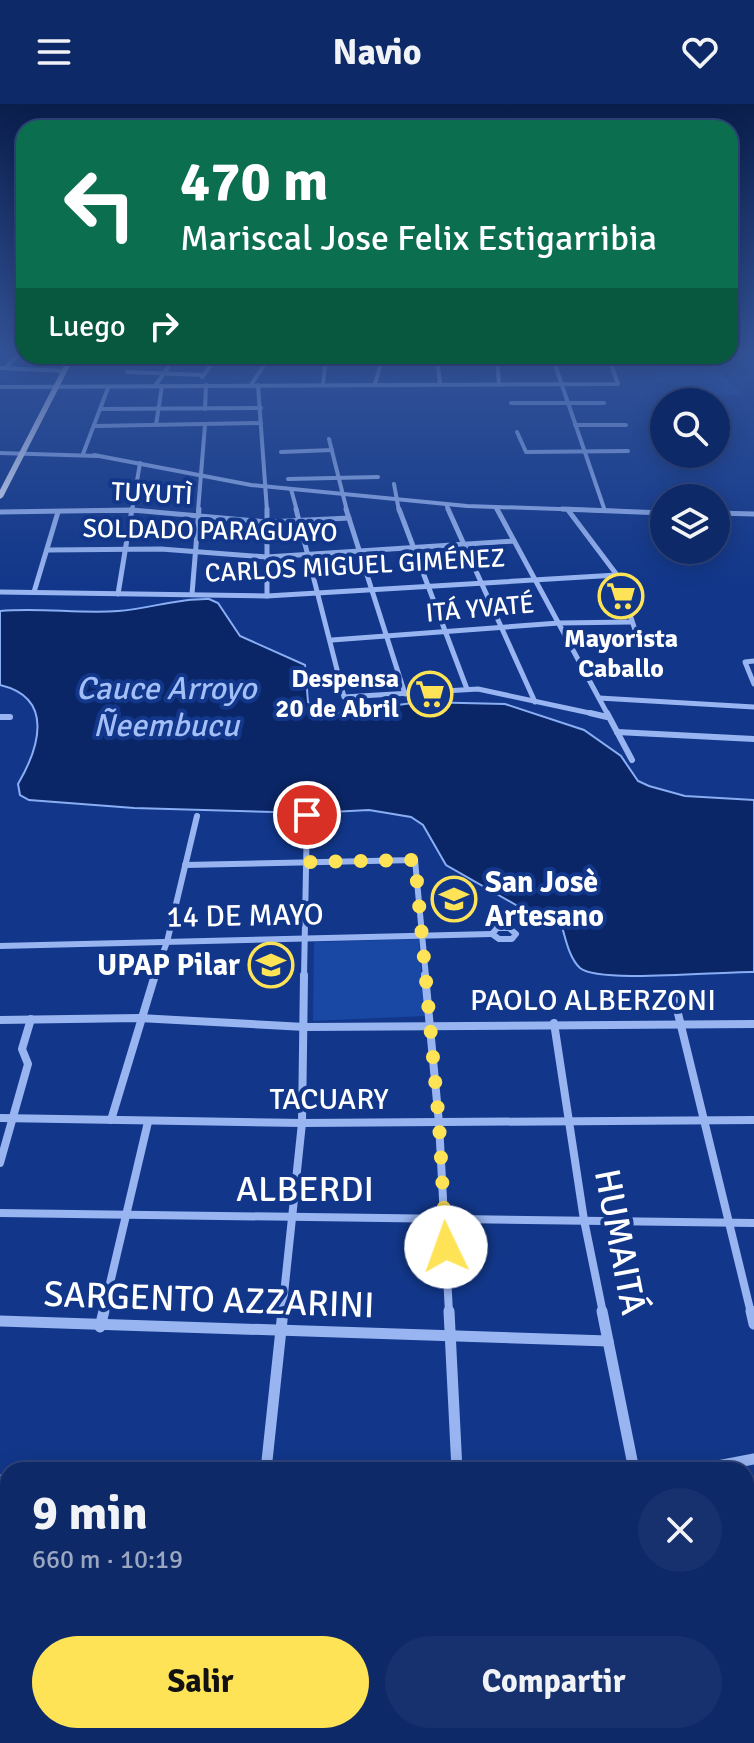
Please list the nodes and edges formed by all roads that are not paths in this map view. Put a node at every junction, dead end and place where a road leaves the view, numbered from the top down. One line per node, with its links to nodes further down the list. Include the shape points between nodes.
1 (35, 427): 12 (main road)
2 (94, 427): 14 (street)
3 (205, 427): 16 (street)
4 (261, 427): 21 (street)
5 (576, 427): 13 (street)
6 (517, 432): 13 (street, via 526,452)
7 (329, 439): 8 (street)
8 (332, 450): 10 (street); 18 (street)
9 (628, 451): 13 (street)
10 (281, 452)
11 (0, 453): 12 (street)
12 (22, 453): 14 (street); 24 (main road)
13 (585, 453): 30 (street)
14 (83, 454): 15 (street)
15 (140, 464): 16 (street); 28 (street)
16 (200, 475): 21 (street); 36 (street)
17 (378, 477): 18 (street)
18 (337, 478): 19 (street); 23 (street)
19 (288, 479)
20 (394, 484): 25 (street)
21 (261, 486): 22 (street); 38 (street)
22 (291, 489): 23 (street); 39 (street)
23 (341, 494): 25 (street); 37 (street)
24 (0, 497)
25 (395, 500): 26 (street); 43 (street)
26 (446, 504): 27 (street); 41 (street)
27 (496, 508): 29 (street); 40 (street)
28 (132, 510): 32 (street, TUYUTÌ); 36 (street, TUYUTÌ); 42 (street)
29 (568, 510): 30 (street); 49 (street)
30 (605, 511): 33 (street)
31 (0, 512): 32 (street, TUYUTÌ)
32 (58, 512): 44 (street)
33 (650, 513)
34 (730, 513): 35 (street)
35 (754, 514)
36 (197, 517): 38 (street, TUYUTÌ); 45 (street)
37 (349, 518): 39 (street, TUYUTÌ); 46 (street)
38 (267, 522): 39 (street, TUYUTÌ); 48 (street)
39 (299, 522): 47 (street)
40 (514, 541): 41 (street, SOLDADO PARAGUAYO); 50 (street)
41 (463, 544): 43 (street, SOLDADO PARAGUAYO); 51 (street)
42 (125, 548): 44 (street, SOLDADO PARAGUAYO); 45 (street, SOLDADO PARAGUAYO); 57 (street)
43 (411, 548): 46 (street, SOLDADO PARAGUAYO); 52 (street)
44 (48, 550): 55 (street)
45 (194, 551): 48 (street, SOLDADO PARAGUAYO); 58 (street)
46 (360, 551): 47 (street, SOLDADO PARAGUAYO); 53 (street)
47 (308, 555): 48 (street, SOLDADO PARAGUAYO); 56 (street)
48 (267, 557): 59 (street)
49 (617, 575): 50 (street, CARLOS MIGUEL GIMÉNEZ); 60 (street)
50 (534, 577): 51 (street, CARLOS MIGUEL GIMÉNEZ); 61 (street)
51 (481, 581): 52 (street, CARLOS MIGUEL GIMÉNEZ); 62 (street)
52 (427, 585): 53 (street, CARLOS MIGUEL GIMÉNEZ); 63 (street)
53 (373, 588): 56 (street, CARLOS MIGUEL GIMÉNEZ); 64 (street)
54 (0, 592): 55 (street, CARLOS MIGUEL GIMÉNEZ)
55 (34, 592): 57 (street, CARLOS MIGUEL GIMÉNEZ)
56 (317, 592): 59 (street, CARLOS MIGUEL GIMÉNEZ); 65 (street)
57 (118, 594): 58 (street, CARLOS MIGUEL GIMÉNEZ)
58 (192, 594): 59 (street, CARLOS MIGUEL GIMÉNEZ)
59 (267, 596)
60 (631, 622): 61 (street, ITÁ YVATÉ); 66 (street)
61 (559, 623): 62 (street, ITÁ YVATÉ); 71 (street)
62 (503, 627): 63 (street, ITÁ YVATÉ); 72 (street)
63 (445, 632): 64 (street, ITÁ YVATÉ); 69 (street)
64 (388, 637): 65 (street, ITÁ YVATÉ); 70 (street)
65 (332, 640): 70 (street, via 344,697)
66 (639, 642)
67 (754, 661): 68 (street, via 745,662)
68 (754, 684)
69 (467, 689): 70 (street); 72 (street)
70 (405, 694)
71 (599, 698): 73 (street); 76 (street)
72 (535, 702): 76 (street)
73 (754, 707)
74 (0, 717): 75 (street)
75 (10, 717)
76 (607, 717): 77 (street)
77 (617, 732): 78 (street); 79 (street)
78 (754, 739)
79 (632, 760)
80 (307, 815): 82 (street)
81 (197, 816): 83 (street)
82 (307, 862): 83 (street); 85 (street, via 415,860); 86 (street)
83 (185, 865): 87 (street)
84 (492, 934): 85 (street, 14 DE MAYO)
85 (422, 935): 86 (street, 14 DE MAYO); 96 (street)
86 (306, 939): 87 (street, 14 DE MAYO); 97 (street)
87 (167, 942): 88 (street, 14 DE MAYO); 90 (street)
88 (0, 946)
89 (674, 997): 94 (street)
90 (139, 1018): 91 (street, PAOLO ALBERZONI); 97 (street, PAOLO ALBERZONI); 100 (street)
91 (31, 1019): 92 (street, PAOLO ALBERZONI); 99 (street, via 22,1049 28,1064)
92 (0, 1020)
93 (554, 1023): 94 (street, PAOLO ALBERZONI); 96 (street, PAOLO ALBERZONI); 101 (street, HUMAITÁ)
94 (680, 1023): 95 (street, PAOLO ALBERZONI); 102 (street)
95 (754, 1024)
96 (431, 1025): 97 (street, PAOLO ALBERZONI); 106 (street)
97 (305, 1027): 105 (street)
98 (0, 1118): 99 (street, TACUARY)
99 (16, 1118): 100 (street, TACUARY); 107 (street)
100 (111, 1120): 104 (street, TACUARY)
101 (567, 1120): 102 (street, TACUARY); 106 (street, TACUARY); 112 (street, HUMAITÁ)
102 (703, 1120): 103 (street, TACUARY); 113 (street)
103 (754, 1120)
104 (148, 1122): 105 (street, TACUARY); 109 (street)
105 (302, 1123): 106 (street, TACUARY); 111 (street)
106 (439, 1123): 110 (street)
107 (0, 1163)
108 (0, 1213): 109 (street, ALBERDI)
109 (125, 1216): 111 (street, ALBERDI); 117 (street)
110 (444, 1217): 111 (street, ALBERDI); 112 (street, ALBERDI); 119 (street)
111 (292, 1218): 118 (street)
112 (584, 1220): 113 (street, ALBERDI); 120 (street, HUMAITÁ)
113 (728, 1223): 114 (street, ALBERDI); 116 (street)
114 (754, 1223)
115 (0, 1321): 117 (street, SARGENTO AZZARINI)
116 (754, 1324)
117 (100, 1327): 118 (street, SARGENTO AZZARINI)
118 (280, 1334): 119 (street, SARGENTO AZZARINI); 121 (street)
119 (451, 1335): 120 (street, SARGENTO AZZARINI); 122 (street)
120 (608, 1341): 123 (street, HUMAITÁ)
121 (267, 1462)
122 (457, 1462)
123 (632, 1462)

